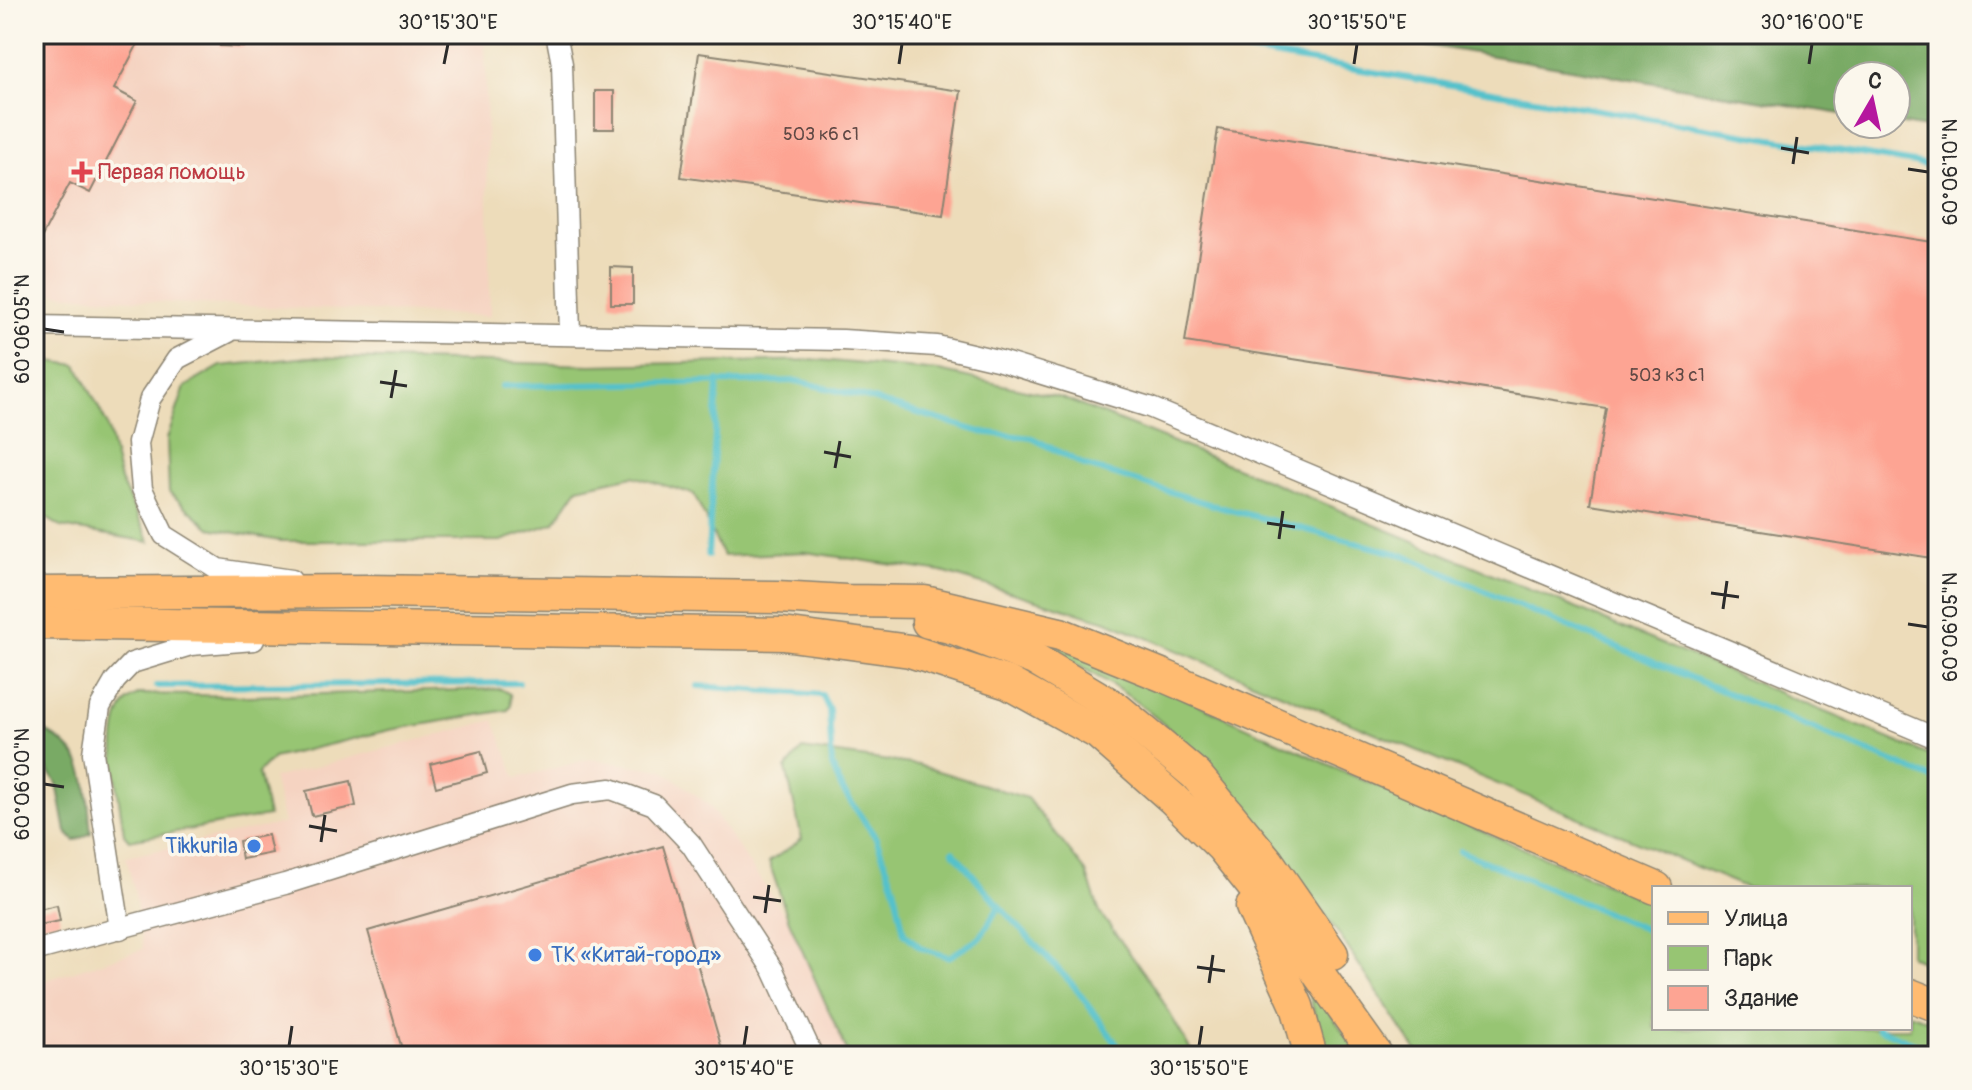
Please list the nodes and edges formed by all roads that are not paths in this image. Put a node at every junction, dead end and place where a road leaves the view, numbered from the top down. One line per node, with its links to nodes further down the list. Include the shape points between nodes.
1 (554, 34): 4 (street, via 562,64)
2 (34, 326): 3 (street)
3 (231, 331): 4 (street); 5 (street, via 177,359 150,399 138,443 142,489 164,535 218,569)
4 (570, 334): 10 (street, via 937,346 1036,371 1149,407)
5 (367, 591): 6 (main road); 7 (main road)
6 (34, 593)
7 (846, 601): 12 (main road, via 925,602 1060,634); 20 (main road, via 954,628 1034,659 1116,708 1196,775 1268,862)
8 (34, 623): 9 (main road)
9 (378, 629): 11 (main road, via 783,634 910,651 1008,683 1098,733); 13 (street, via 191,645 132,663 115,681 100,707 93,753)
10 (1938, 739)
11 (1222, 847): 18 (main road, via 1272,947); 19 (main road)
12 (1652, 886)
13 (120, 929): 14 (street); 17 (street, via 285,884 572,794 611,789 654,805 691,844 773,970)
14 (34, 951)
15 (1912, 996): 16 (main road)
16 (1938, 1006)
17 (813, 1056)
18 (1311, 1056)
19 (1377, 1056)
20 (1401, 1056)

